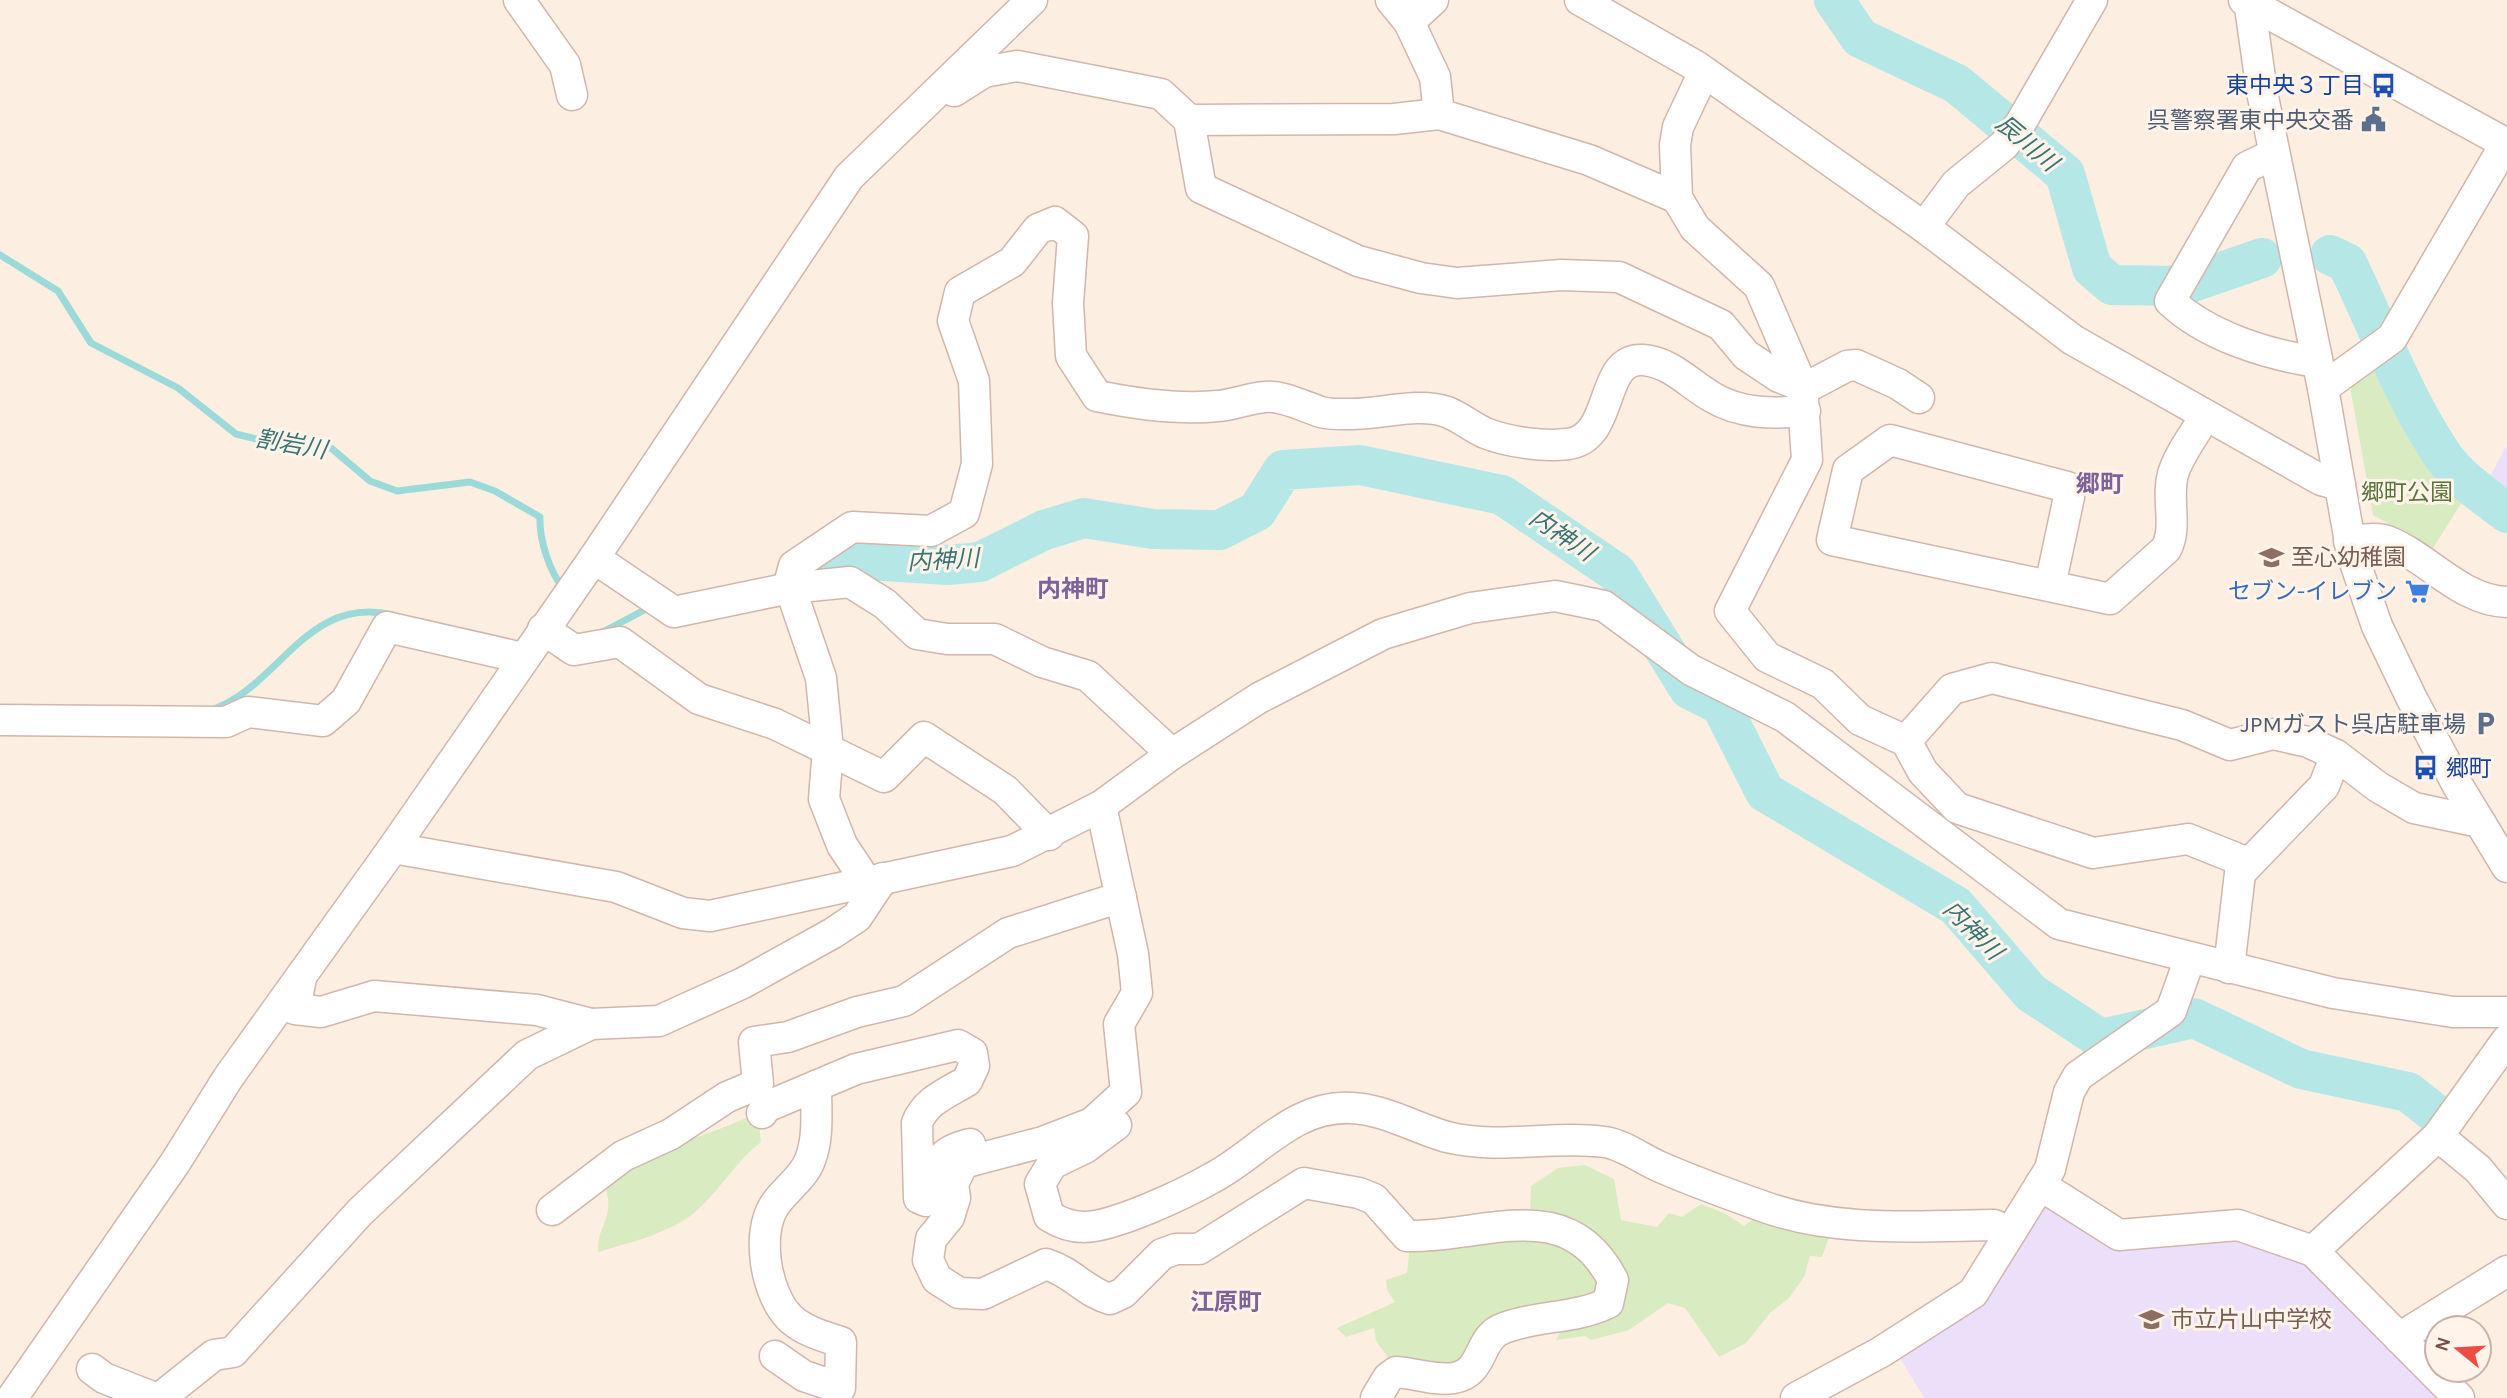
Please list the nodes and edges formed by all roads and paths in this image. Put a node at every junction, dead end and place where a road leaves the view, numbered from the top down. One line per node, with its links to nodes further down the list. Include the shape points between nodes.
1 (519, 0): 9 (street, via 565,65)
2 (1032, 0): 11 (street)
3 (1433, 0): 7 (street)
4 (1580, 0): 8 (street)
5 (2092, 0): 16 (street, via 2015,132 1956,184)
6 (2247, 1): 13 (street); 14 (street)
7 (1400, 11): 10 (street, via 1435,76)
8 (1704, 72): 15 (street, via 1678,127); 16 (street)
9 (572, 95)
10 (1439, 114): 12 (street, via 1394,119); 15 (street, via 1589,160)
11 (909, 119): 12 (street, via 984,72 1017,66 1161,94); 23 (street, via 849,177)
12 (1189, 120): 18 (street, via 1201,188 1358,261 1457,283 1561,275 1619,277 1720,325 1758,365)
13 (2506, 143): 17 (street, via 2384,344)
14 (2274, 153): 17 (street); 17 (street, via 2247,167 2170,301 2188,318)
15 (1677, 198): 18 (street, via 1695,228 1759,286)
16 (1924, 227): 20 (street, via 2073,340)
17 (2320, 375): 21 (street)
18 (1803, 398): 19 (street, via 1814,384 1856,365); 24 (street, via 1755,412 1713,398 1683,375 1634,360 1615,376 1597,427 1569,444 1496,436 1447,412 1432,410 1324,413 1266,397 1215,406 1134,404 1097,396 1071,356 1068,303 1073,236 1055,222 1038,229 1012,262 960,292 953,321 975,381 977,464 964,513 931,531 852,527); 29 (street, via 1808,460 1730,611 1767,657 1823,684 1860,720)
19 (1919, 398)
20 (2205, 416): 21 (street, via 2321,480); 25 (street, via 2173,472 2171,540 2166,549 2110,599)
21 (2340, 485): 22 (street)
22 (2349, 541): 26 (street, via 2385,540 2475,594); 34 (street, via 2377,625)
23 (594, 558): 24 (street, via 674,612); 27 (street)
24 (791, 580): 30 (street, via 821,678); 31 (street, via 850,582 917,634 995,639 1042,662 1088,676)
25 (2050, 586): 25 (street, via 1832,540 1848,470 1890,440 2067,487 2070,497)
26 (2507, 602)
27 (548, 632): 28 (street, via 387,627 346,701 323,721 248,712 226,722); 30 (street, via 574,650 620,642 699,699 775,724); 36 (street)
28 (0, 720)
29 (1906, 741): 32 (street, via 1952,689 1993,678 2182,724 2230,745 2273,734); 37 (street, via 1923,772 1957,808 2094,853 2188,839)
30 (828, 749): 35 (street, via 884,776 924,737 1005,790); 39 (street, via 824,799 842,845)
31 (1172, 754): 33 (street); 41 (street, via 1259,698 1383,634 1470,608 1555,596 1604,606 1691,670 1785,716 2059,924)
32 (2336, 755): 34 (street, via 2414,808); 37 (street, via 2324,786)
33 (1101, 806): 35 (street); 40 (street)
34 (2480, 822): 38 (street)
35 (1049, 835): 39 (street, via 1012,851)
36 (393, 848): 39 (street, via 615,887 683,913 710,916); 43 (street)
37 (2248, 863): 42 (street, via 2240,873)
38 (2507, 867)
39 (874, 880): 45 (street, via 857,917 743,983 659,1021)
40 (1121, 897): 48 (street, via 1138,993 1119,1024); 54 (street, via 1008,933 904,1001 788,1037 754,1042 758,1084 606,1166)
41 (2190, 958): 42 (street); 52 (street, via 2171,1011 2078,1076 2069,1092 2050,1169)
42 (2229, 968): 44 (street, via 2333,993 2453,1012)
43 (302, 973): 45 (street, via 295,1009 321,1012 374,996 537,1010); 61 (street)
44 (2507, 1012)
45 (591, 1024): 62 (street, via 527,1055 360,1212 233,1352 214,1355)
46 (2507, 1040): 50 (street)
47 (816, 1086): 49 (street, via 766,1107); 51 (street, via 917,1052 947,1045 966,1047 972,1053 972,1075 925,1106 916,1123 919,1198 926,1201 935,1167 959,1147 974,1143); 59 (street, via 815,1142 809,1163 774,1205 766,1224 766,1252 777,1300 790,1319 841,1342 840,1388 804,1376)
48 (1126, 1092): 51 (street, via 1092,1124); 55 (street, via 1124,1116 1110,1132 1052,1164 1040,1184 1044,1206 1057,1222 1087,1227 1128,1216 1213,1178 1278,1130 1320,1111 1351,1108 1448,1137 1515,1145 1608,1142 1765,1208 1809,1218 1884,1226 1994,1225)
49 (762, 1113)
50 (2438, 1136): 53 (street, via 2478,1169); 56 (street)
51 (998, 1153): 63 (street, via 963,1163 953,1185 955,1198 949,1217 931,1239 928,1260 937,1279 960,1293 983,1294 1046,1264 1110,1299 1123,1293 1162,1254 1199,1249 1304,1182 1374,1199 1407,1236 1553,1226 1581,1241 1613,1280 1608,1303 1595,1309 1535,1319 1489,1335 1479,1362 1462,1376 1435,1378 1396,1372)
52 (2040, 1185): 55 (street); 56 (street, via 2119,1235 2238,1225)
53 (2507, 1204)
54 (552, 1210)
55 (2011, 1232): 64 (street, via 1973,1293 1881,1352)
56 (2313, 1251): 58 (street)
57 (2507, 1271): 58 (street)
58 (2399, 1338): 65 (street)
59 (775, 1356)
60 (92, 1369): 62 (street)
61 (12, 1398)
62 (158, 1398)
63 (1376, 1398)
64 (1796, 1398)
65 (2459, 1398)

